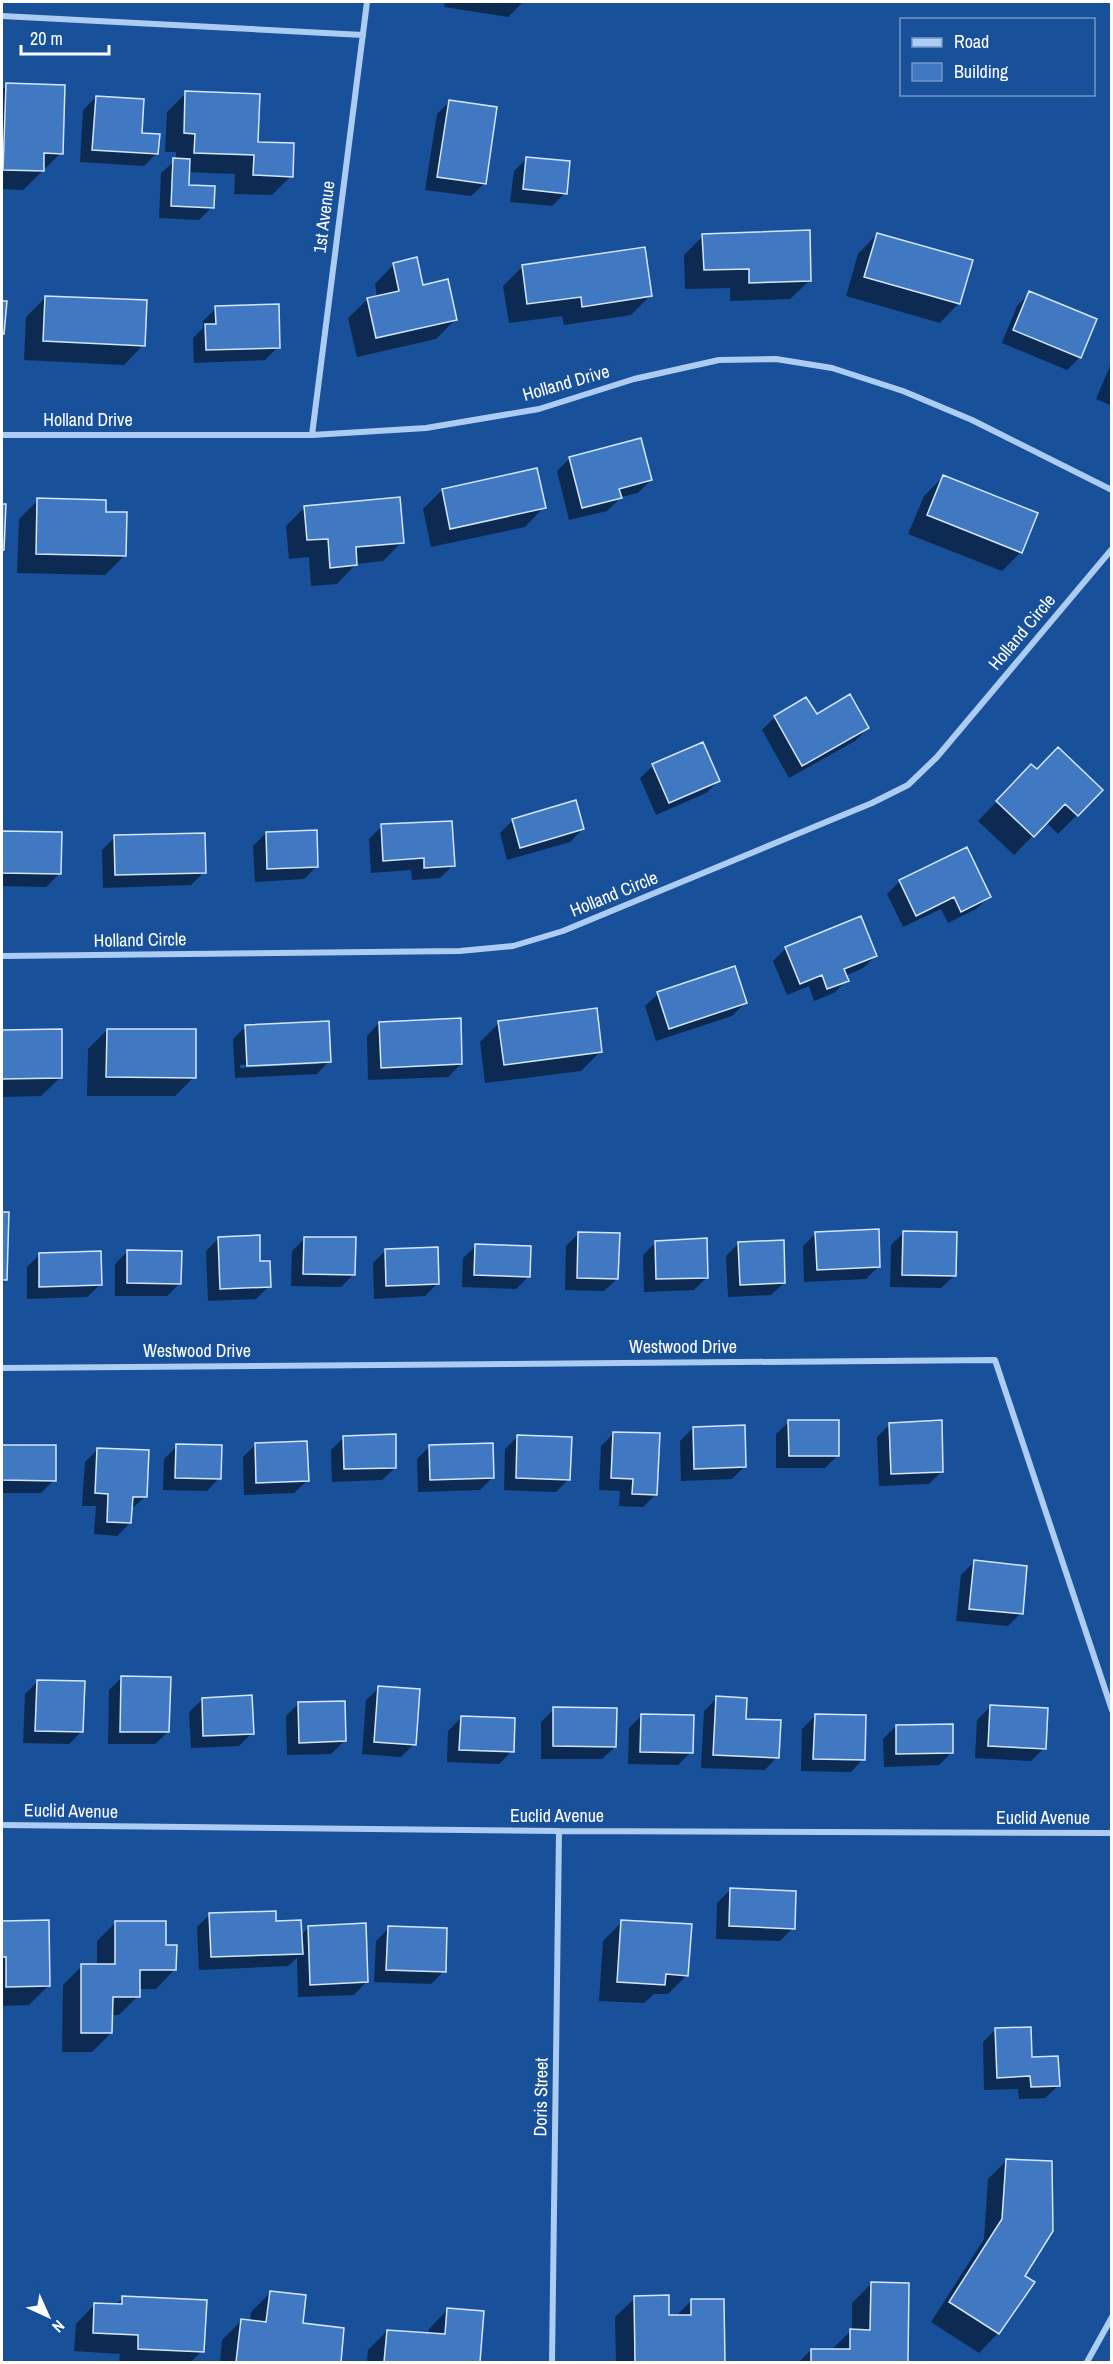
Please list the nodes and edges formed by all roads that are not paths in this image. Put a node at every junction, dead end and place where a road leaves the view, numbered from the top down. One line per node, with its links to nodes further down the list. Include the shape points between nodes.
1 (367, 2): 3 (street, 1st Avenue)
2 (2, 16): 3 (street)
3 (363, 35): 5 (street, 1st Avenue)
4 (2, 435): 5 (street, Holland Drive)
5 (312, 435): 6 (street, Holland Drive, via 426,428 539,409 634,379 719,360 776,359 832,368 903,391 972,420)
6 (1112, 490)
7 (1112, 549): 8 (street, Holland Circle, via 937,757 908,785 563,931 513,946 460,951)
8 (2, 956)
9 (2, 1368): 10 (street, Westwood Drive, via 996,1360)
10 (1112, 1710)
11 (2, 1825): 12 (street, Euclid Avenue)
12 (559, 1831): 13 (street, Euclid Avenue); 15 (street, Doris Street)
13 (1112, 1833)
14 (1112, 2317): 16 (street)
15 (552, 2362)
16 (1087, 2362)

